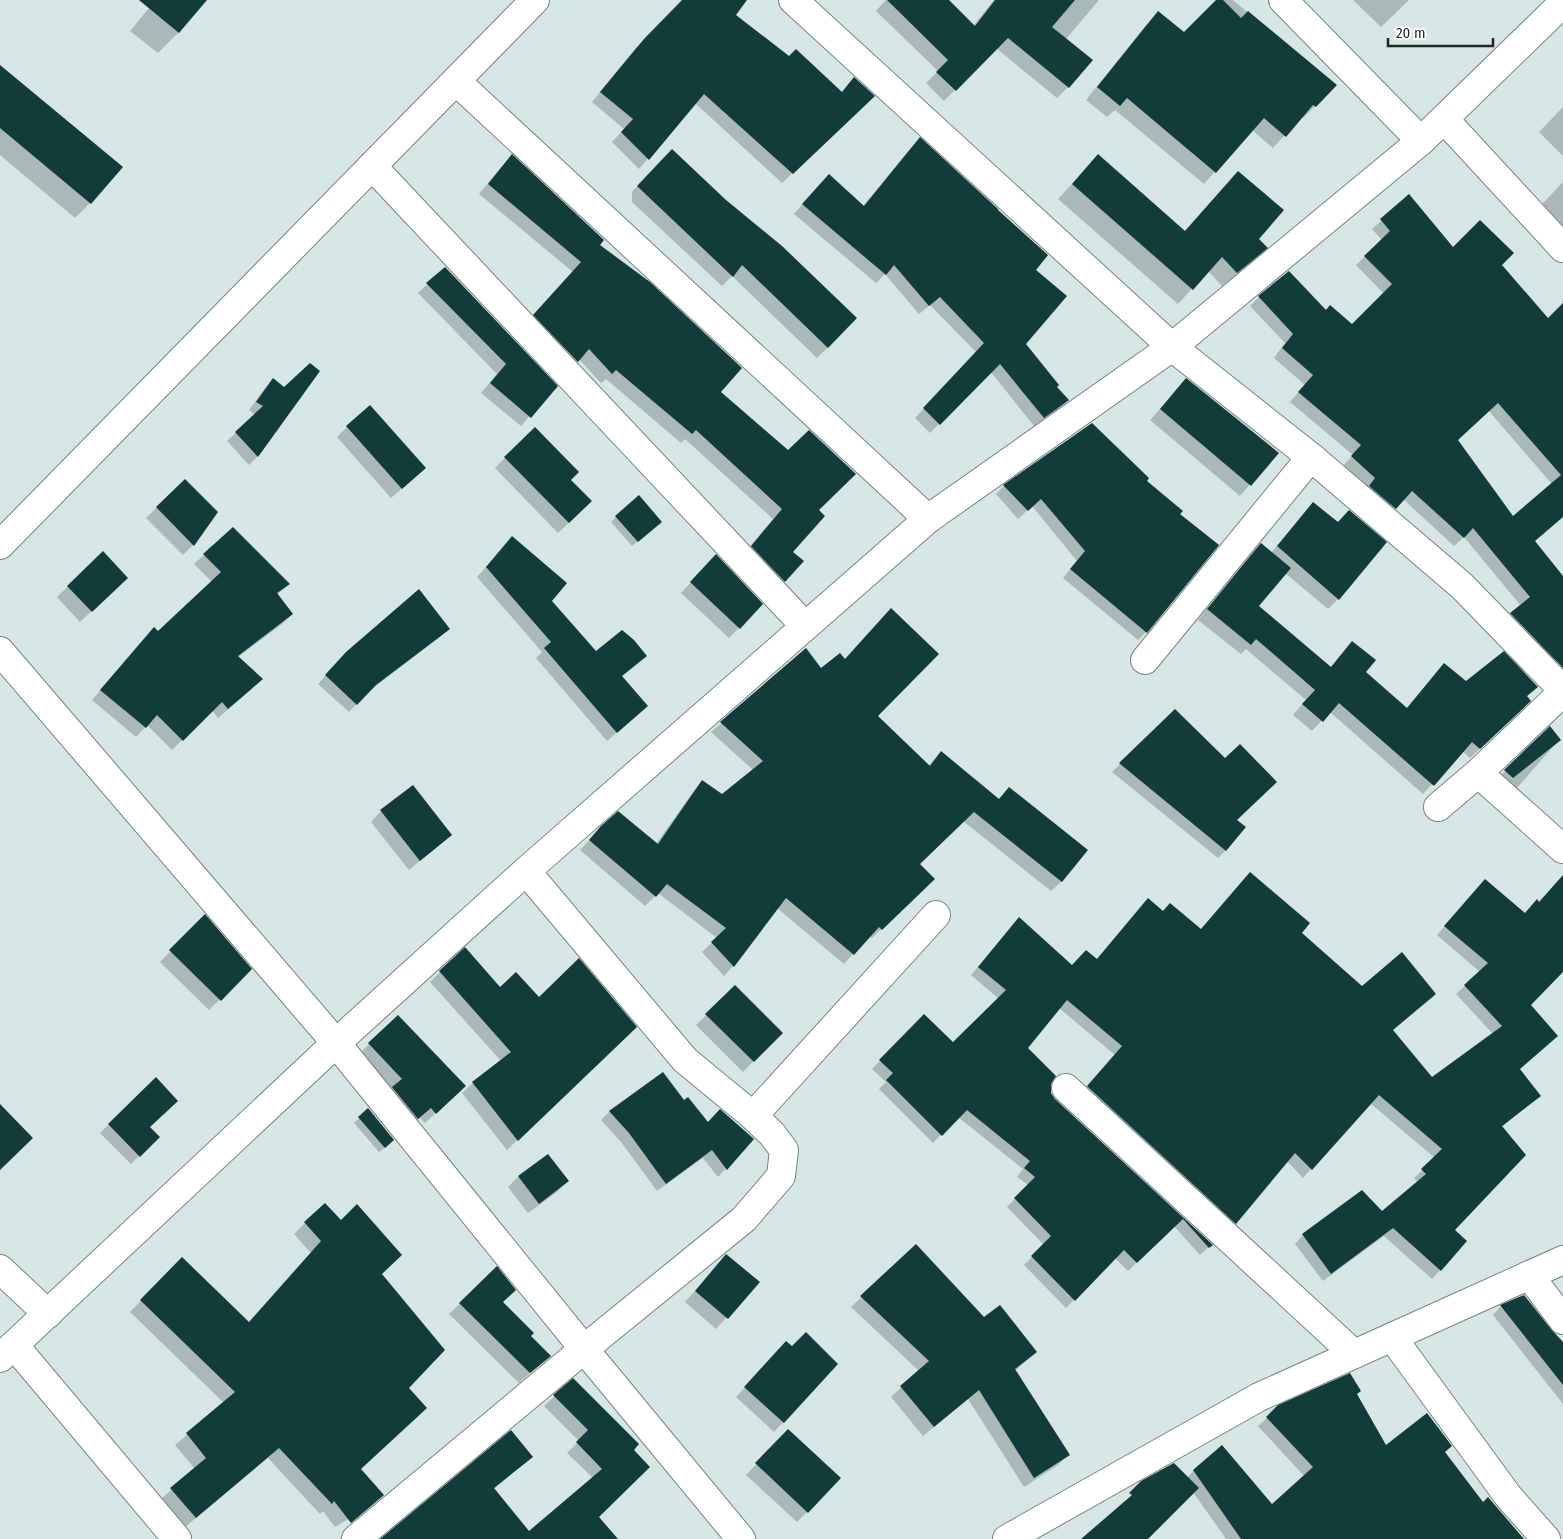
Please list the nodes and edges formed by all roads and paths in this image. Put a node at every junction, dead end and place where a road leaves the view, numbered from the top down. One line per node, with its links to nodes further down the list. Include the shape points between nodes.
1 (535, 0): 5 (street)
2 (793, 0): 10 (street)
3 (1283, 0): 7 (street)
4 (1563, 3): 6 (street)
5 (456, 81): 8 (street); 12 (street)
6 (1444, 119): 7 (street); 9 (street)
7 (1421, 141): 10 (street)
8 (372, 166): 13 (street); 14 (street)
9 (1563, 248)
10 (1172, 346): 11 (street); 12 (street)
11 (1311, 458): 16 (street); 17 (street, via 1462,586)
12 (928, 519): 14 (street)
13 (4, 535)
14 (805, 626): 21 (street)
15 (0, 651): 23 (street)
16 (1145, 660)
17 (1563, 691): 18 (street)
18 (1478, 773): 19 (street); 20 (street)
19 (1438, 807)
20 (1563, 849)
21 (526, 871): 23 (street); 25 (street, via 685,1060)
22 (936, 915): 25 (street)
23 (336, 1043): 29 (street); 32 (street)
24 (1066, 1088): 34 (street)
25 (752, 1116): 32 (street, via 784,1150 781,1176 744,1219)
26 (1563, 1260): 28 (street)
27 (0, 1269): 29 (street)
28 (1530, 1275): 30 (street); 31 (street)
29 (48, 1314): 33 (street)
30 (1563, 1320)
31 (1392, 1337): 34 (street); 39 (street, via 1508,1496)
32 (584, 1349): 36 (street); 37 (street)
33 (7, 1352): 35 (street)
34 (1354, 1354): 38 (street, via 1259,1397)
35 (177, 1539)
36 (356, 1539)
37 (741, 1539)
38 (1007, 1539)
39 (1546, 1539)

